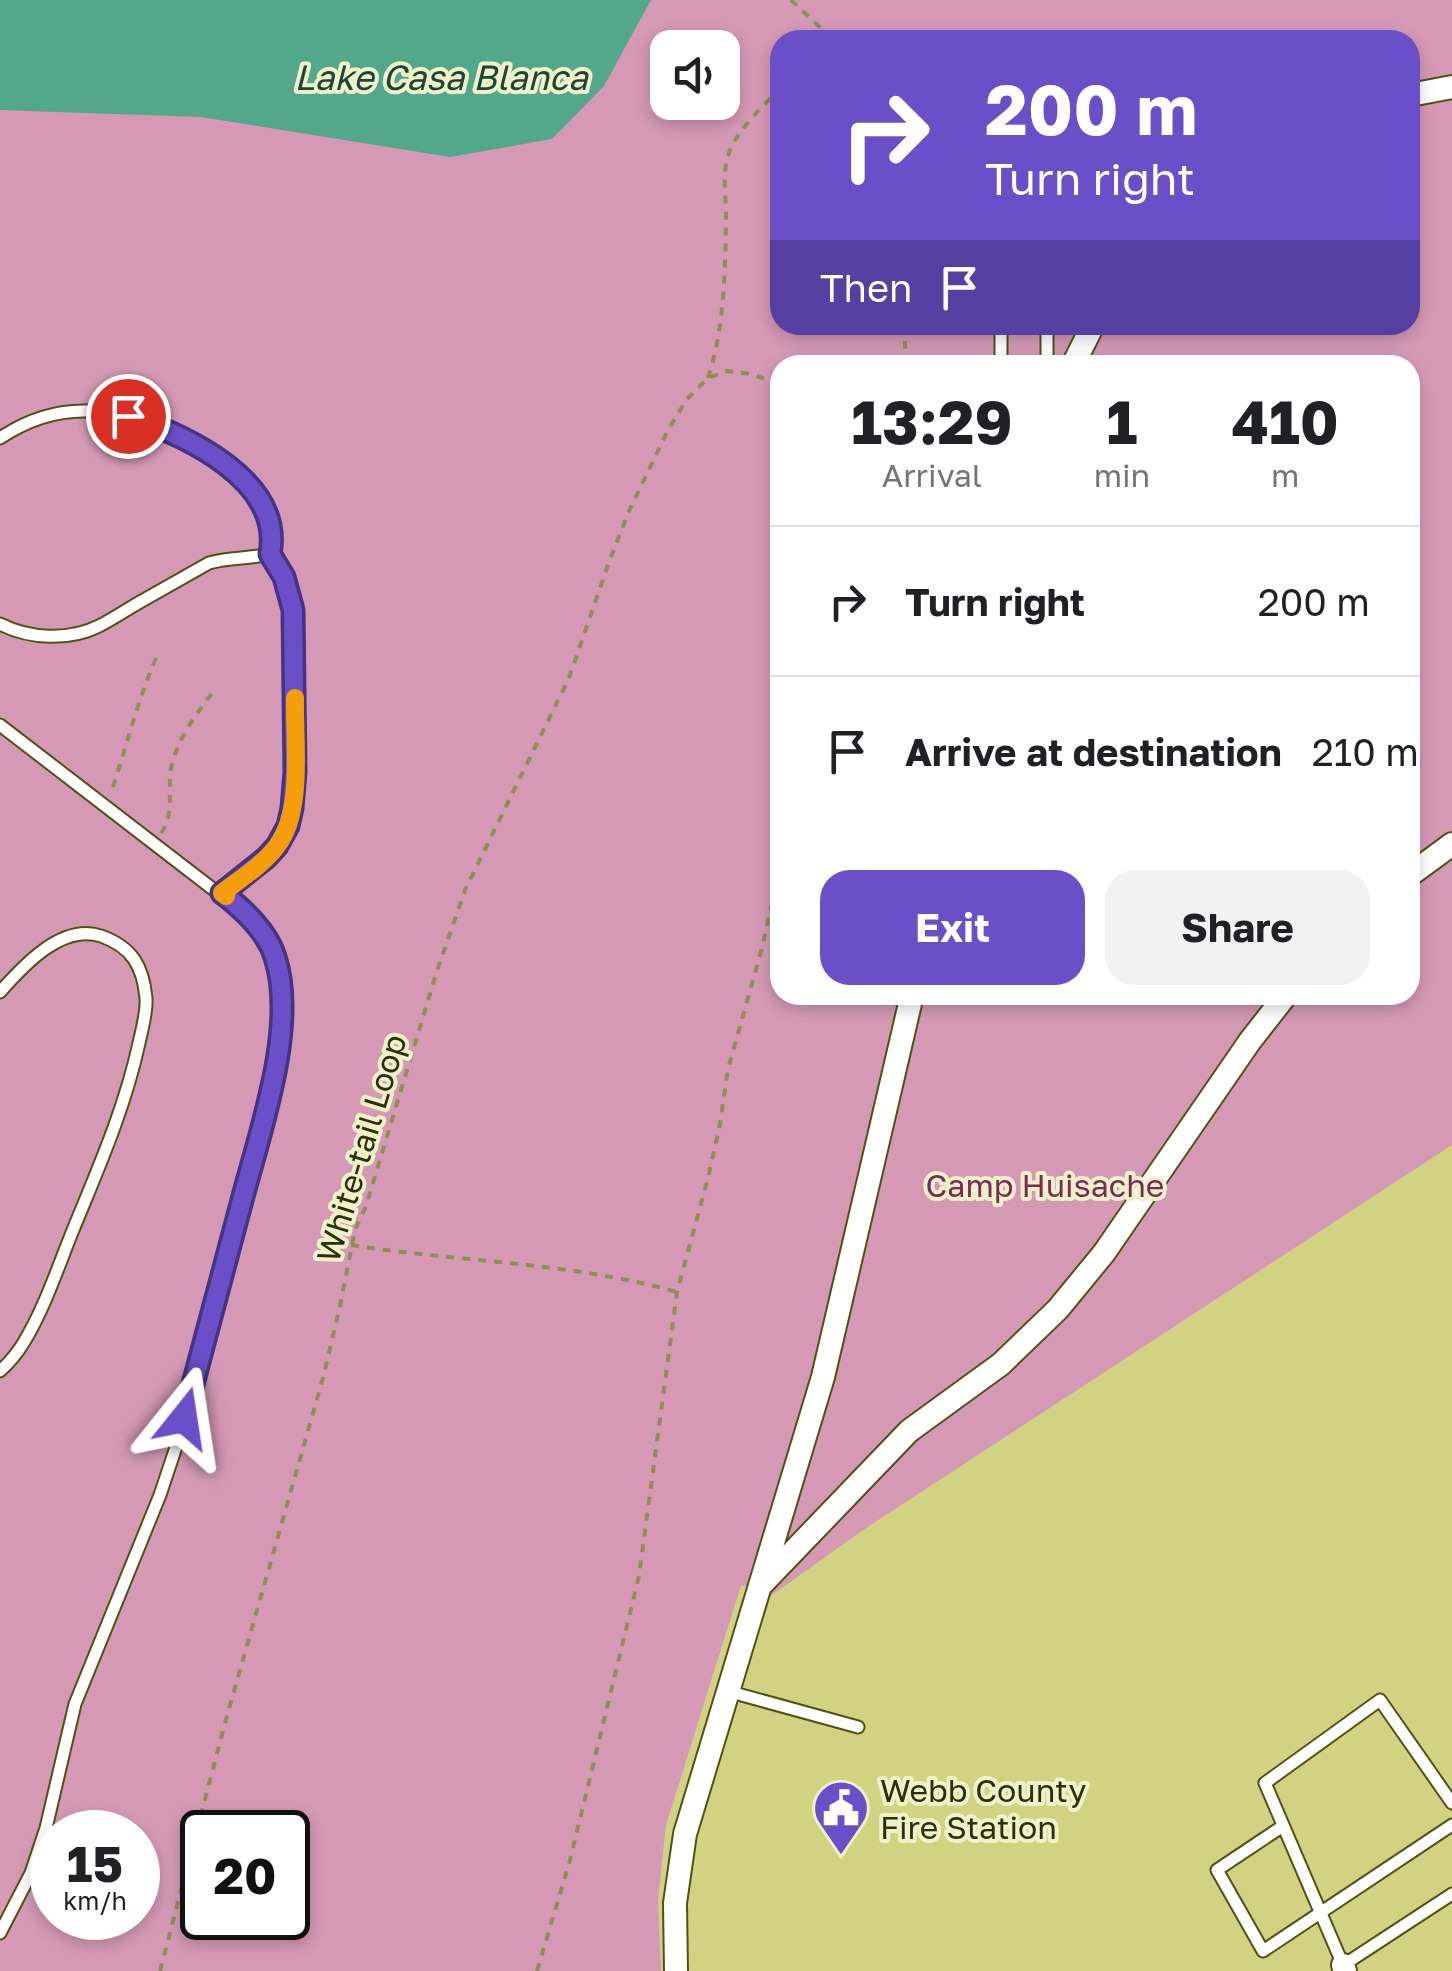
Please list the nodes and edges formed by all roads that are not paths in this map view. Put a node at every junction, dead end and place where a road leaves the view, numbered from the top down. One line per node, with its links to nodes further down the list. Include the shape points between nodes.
1 (1452, 87): 2 (street)
2 (1420, 93)
3 (0, 438): 4 (lane, via 62,412 128,416 156,425 224,464 261,500 270,521)
4 (270, 554): 5 (lane, via 209,563 94,629 41,636); 9 (lane, via 293,610 292,808 277,846)
5 (0, 624)
6 (0, 725): 9 (lane)
7 (1452, 844): 8 (street)
8 (1420, 868)
9 (222, 893): 22 (lane, via 258,928 275,956 281,1016 270,1090 167,1475 75,1704 31,1873)
10 (0, 992): 13 (lane, via 48,948 92,933 126,948 140,965 147,1002 118,1120 40,1310)
11 (910, 1005): 14 (street, via 823,1376)
12 (1278, 1005): 14 (street, via 1058,1309 1000,1364 909,1431)
13 (0, 1371)
14 (757, 1590): 15 (street)
15 (727, 1691): 16 (lane); 24 (street, via 680,1852)
16 (858, 1727)
17 (1452, 1803): 19 (lane, via 1380,1700 1264,1782)
18 (1452, 1824): 21 (lane)
19 (1284, 1826): 21 (lane); 21 (lane, via 1217,1870 1262,1951)
20 (1452, 1894): 23 (lane)
21 (1320, 1912): 23 (lane)
22 (0, 1933)
23 (1340, 1969)
24 (676, 1971)

